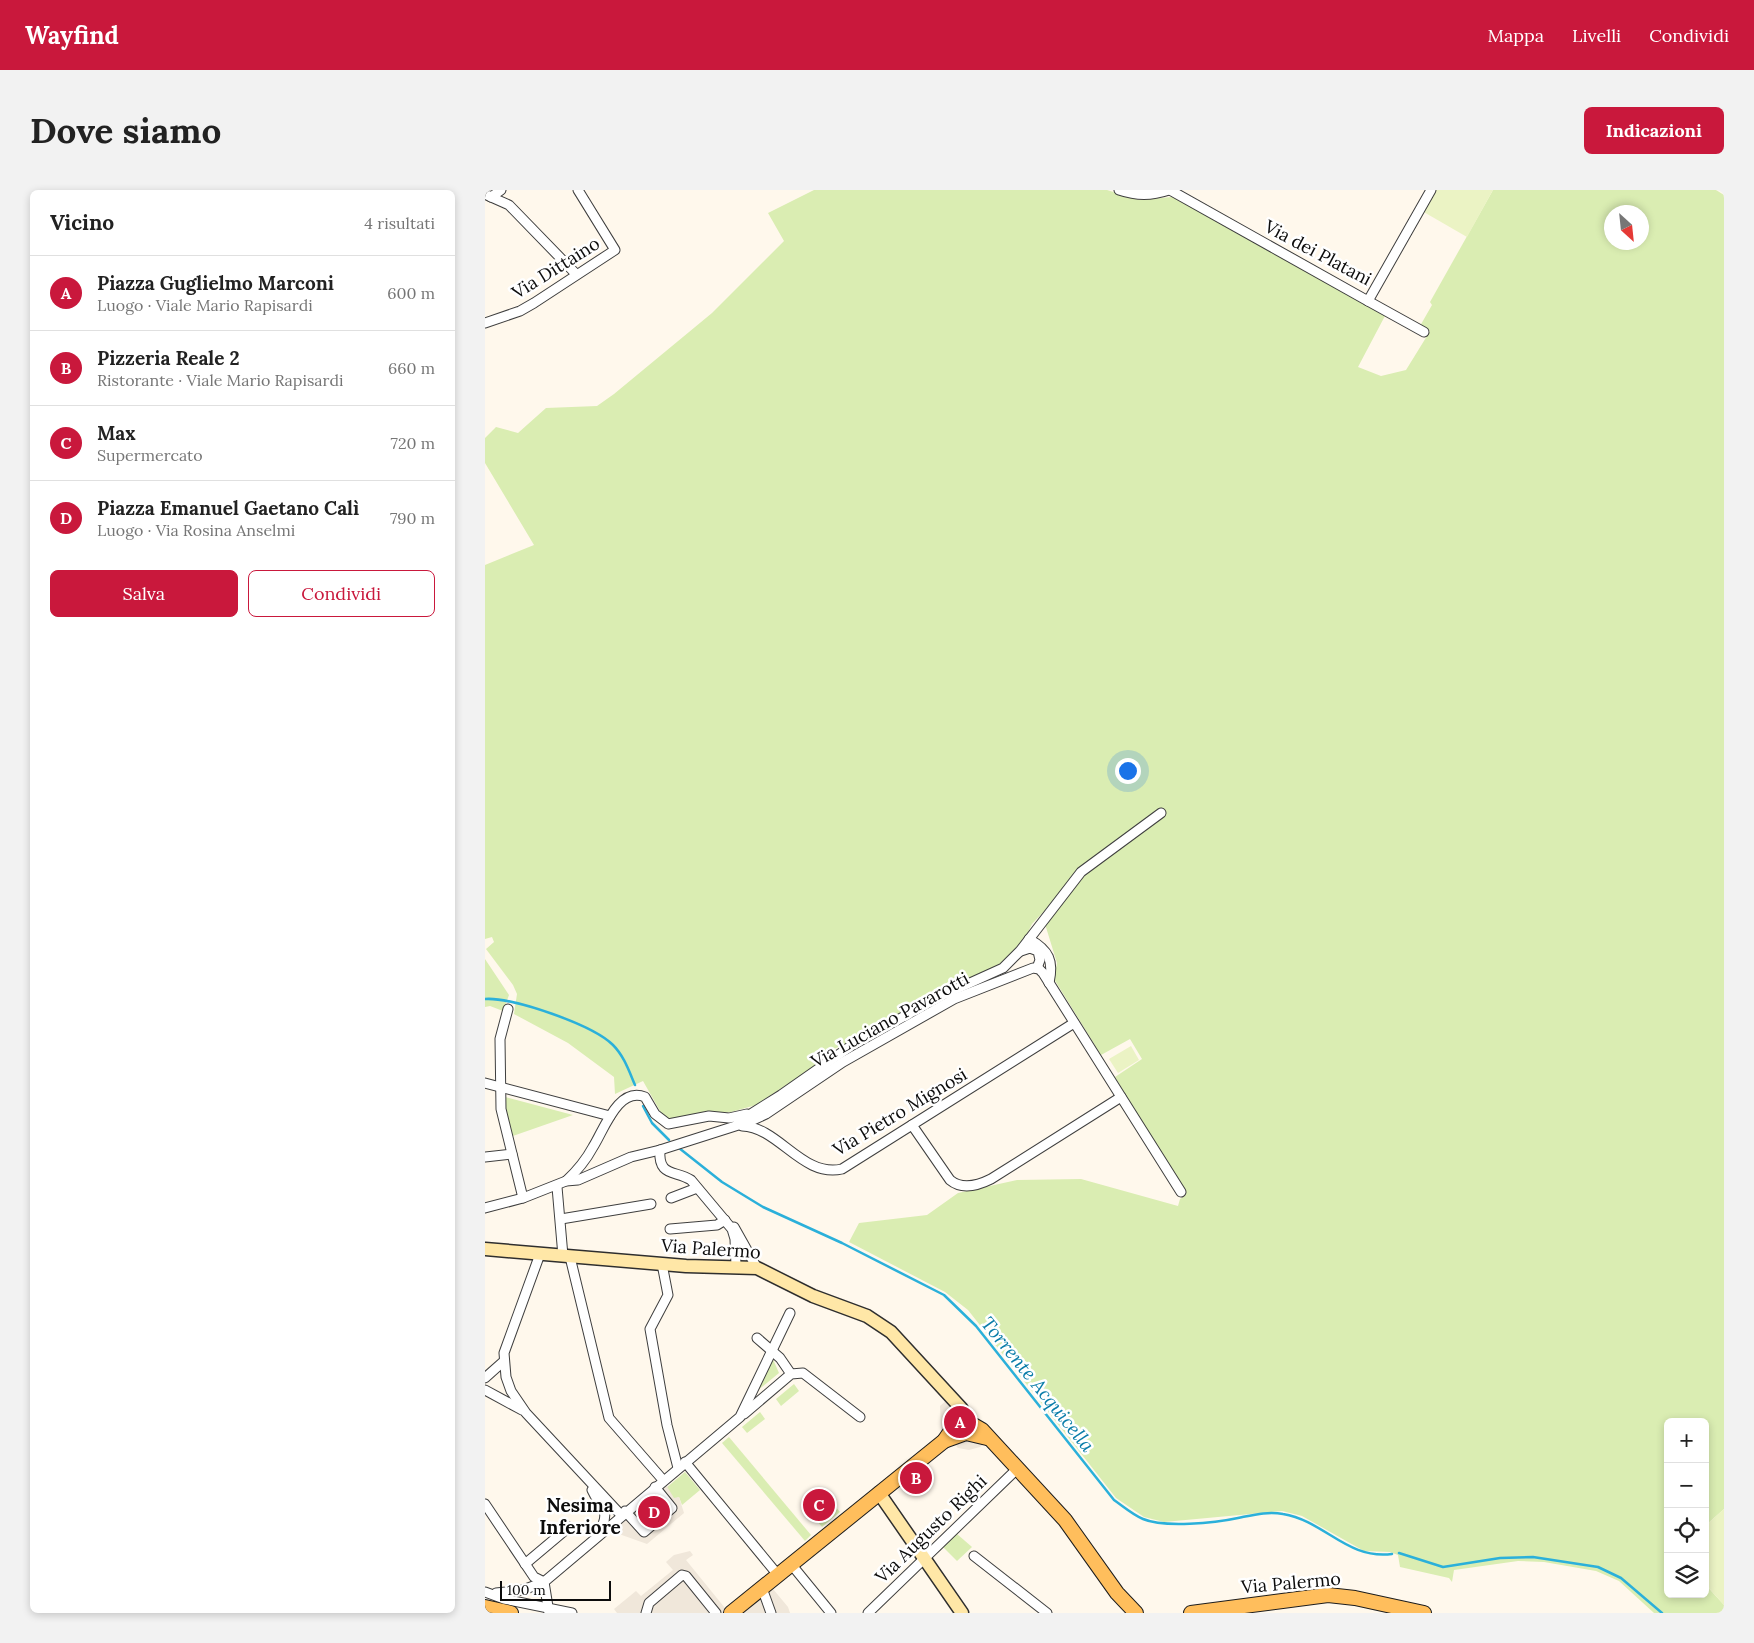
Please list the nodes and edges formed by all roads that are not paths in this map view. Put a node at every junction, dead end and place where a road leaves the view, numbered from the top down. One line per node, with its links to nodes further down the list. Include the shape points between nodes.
1 (501, 190): 6 (street)
2 (578, 190): 7 (street, Via Dittaino, via 615,250)
3 (1119, 190): 4 (street, via 1139,195)
4 (1169, 190): 8 (street, Via dei Platani)
5 (1431, 190): 8 (street, Via dei Platani)
6 (488, 196): 7 (street, via 509,204)
7 (576, 274): 9 (street, Via Dittaino, via 520,311)
8 (1368, 301): 10 (street)
9 (485, 323)
10 (1424, 332)
11 (1161, 813): 12 (street, via 1081,872)
12 (1029, 940): 13 (street); 15 (street, via 1049,954 1052,968)
13 (1020, 951): 14 (street, via 1030,948 1038,951 1041,960); 21 (street, via 1003,968 939,997 851,1046)
14 (1037, 968): 15 (street); 24 (street, Via Luciano Pavarotti, via 954,999 843,1062)
15 (1049, 982): 17 (street)
16 (508, 1009): 19 (street, via 500,1040)
17 (1074, 1023): 20 (street); 25 (street, Via Pietro Mignosi)
18 (485, 1083): 19 (street)
19 (499, 1086): 22 (street); 28 (street)
20 (1121, 1097): 25 (street, via 991,1179 969,1185 957,1185 950,1180); 33 (street)
21 (756, 1110): 23 (street); 26 (street)
22 (610, 1116): 23 (street, via 627,1097 637,1095 645,1098 660,1120 668,1124 709,1116); 30 (street, via 588,1156)
23 (720, 1118): 26 (street)
24 (751, 1124): 25 (street, Via Pietro Mignosi, via 814,1166 831,1170 848,1166); 26 (street)
25 (912, 1125)
26 (728, 1129): 27 (street)
27 (660, 1150): 30 (street, via 631,1157); 32 (street, via 659,1158 664,1168 687,1177)
28 (512, 1154): 29 (street); 34 (street)
29 (485, 1157)
30 (567, 1182): 31 (street)
31 (557, 1187): 34 (street); 38 (street)
32 (697, 1188): 35 (street); 39 (street)
33 (1181, 1192)
34 (523, 1198): 37 (street)
35 (671, 1198)
36 (651, 1204): 38 (street)
37 (485, 1208)
38 (561, 1219): 43 (street)
39 (725, 1220): 40 (street, via 717,1225); 45 (street, via 734,1233); 46 (street, via 735,1227)
40 (670, 1229)
41 (485, 1249): 42 (main road, Via Palermo)
42 (539, 1254): 43 (main road, Via Palermo); 50 (street)
43 (567, 1256): 44 (main road, Via Palermo); 61 (street, via 609,1418)
44 (662, 1264): 45 (main road, Via Palermo); 58 (street, via 668,1295 650,1328 667,1425)
45 (736, 1266): 46 (main road, Via Palermo)
46 (757, 1268): 57 (main road, Via Palermo, via 813,1296 877,1321 951,1397)
47 (790, 1313): 49 (street)
48 (757, 1338): 49 (street)
49 (772, 1350): 51 (street); 55 (street)
50 (504, 1361): 52 (street); 54 (street, via 509,1385)
51 (791, 1374): 55 (street); 56 (street, via 807,1374)
52 (485, 1378)
53 (485, 1390): 54 (street)
54 (526, 1413): 60 (street)
55 (740, 1417): 58 (street)
56 (860, 1417)
57 (964, 1426): 59 (main road, via 982,1430); 63 (main road)
58 (682, 1465): 61 (street); 72 (street)
59 (1017, 1469): 69 (street, Via Augusto Righi); 89 (main road, via 1065,1520 1117,1593)
60 (585, 1476): 65 (street); 67 (street, via 604,1508 604,1519)
61 (663, 1480): 62 (street)
62 (655, 1487): 65 (street); 65 (street, via 672,1508 644,1532)
63 (879, 1493): 69 (main road); 71 (main road)
64 (485, 1504): 70 (street)
65 (623, 1513): 67 (street)
66 (569, 1527): 70 (street)
67 (596, 1536): 73 (street)
68 (974, 1556): 88 (street)
69 (925, 1558): 86 (street, Via Augusto Righi); 87 (main road)
70 (525, 1564): 73 (street, via 534,1577)
71 (791, 1564): 72 (main road); 85 (street)
72 (778, 1575): 74 (main road)
73 (544, 1582): 75 (street, via 523,1590); 77 (street)
74 (762, 1588): 78 (main road); 79 (street)
75 (489, 1593): 77 (street)
76 (485, 1607): 80 (main road)
77 (549, 1610): 81 (street)
78 (736, 1611)
79 (769, 1612)
80 (511, 1613)
81 (572, 1613)
82 (636, 1613): 83 (street)
83 (645, 1613): 84 (street, via 649,1603 682,1575)
84 (716, 1613)
85 (831, 1613)
86 (868, 1613)
87 (962, 1613)
88 (1047, 1613)
89 (1136, 1613)
90 (1191, 1613): 91 (main road, Via Palermo, via 1328,1595)
91 (1424, 1613)

